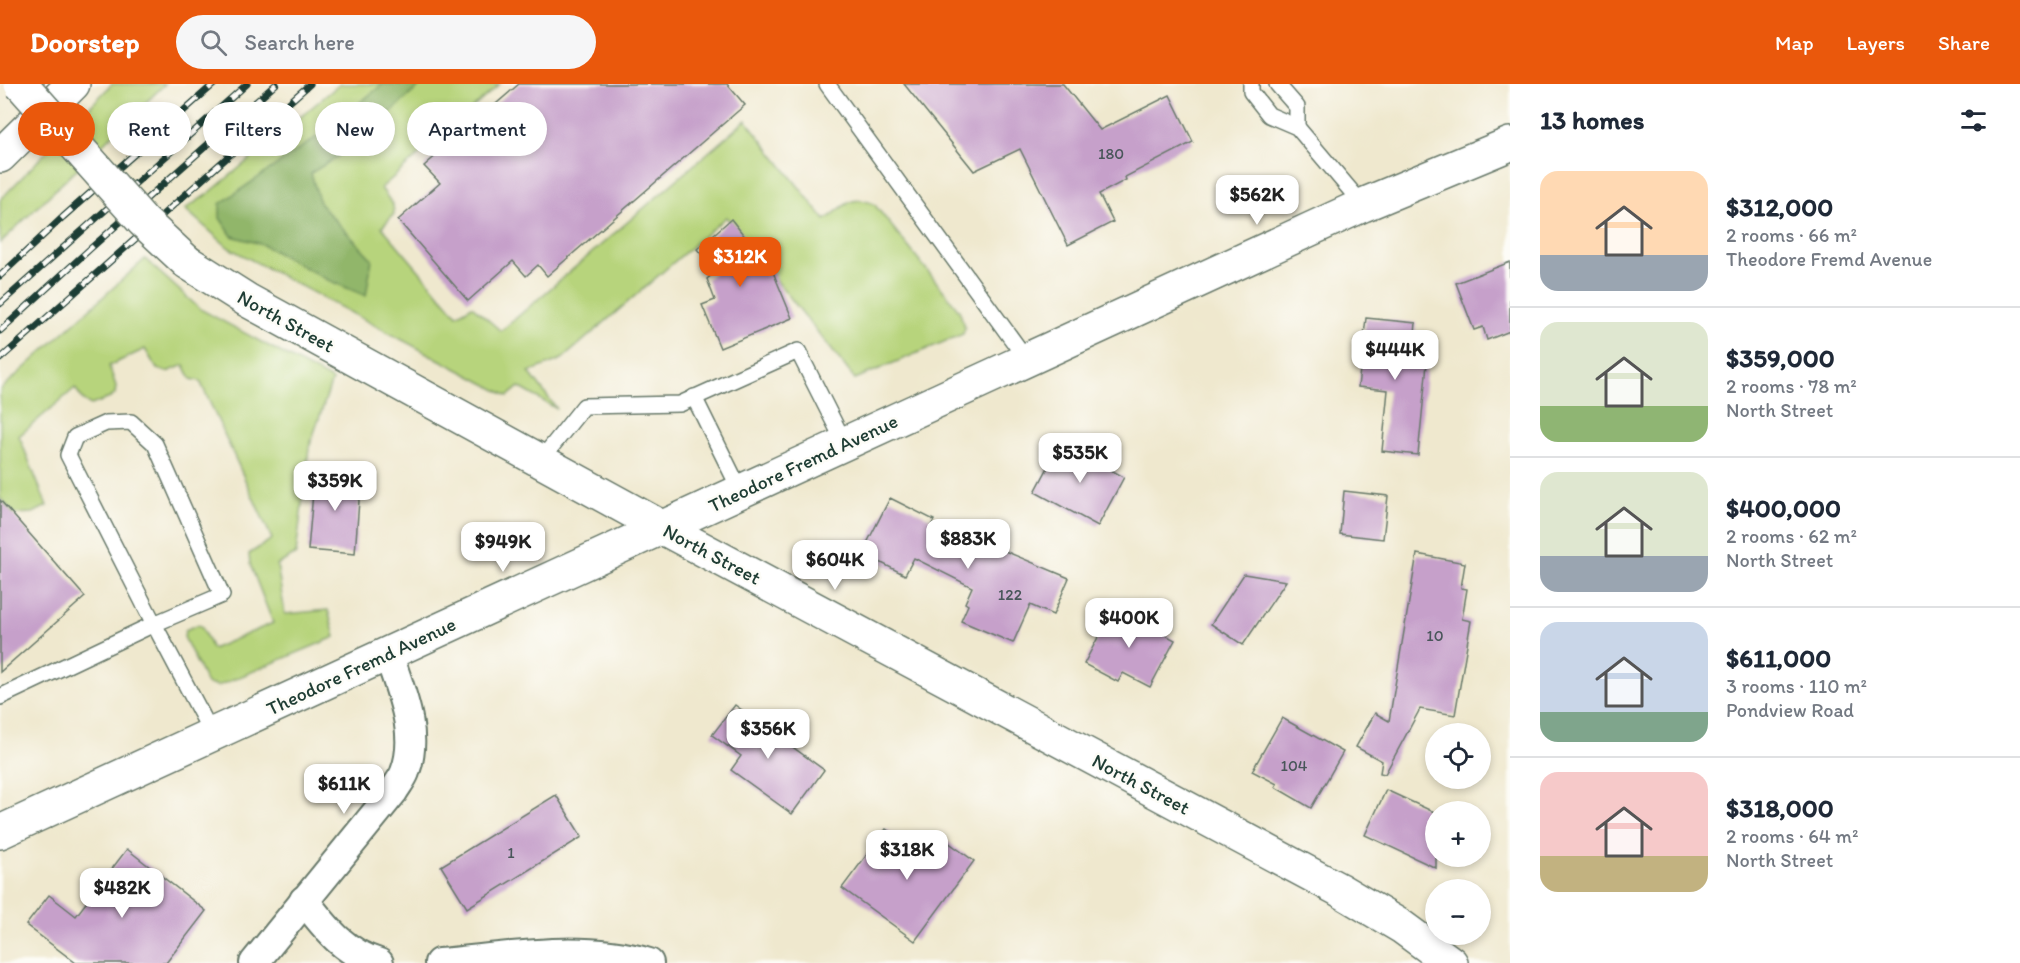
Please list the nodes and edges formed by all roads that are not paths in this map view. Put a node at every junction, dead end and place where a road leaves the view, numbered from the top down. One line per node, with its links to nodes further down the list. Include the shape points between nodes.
1 (21, 84): 13 (main road, North Street, bridge, via 143,222 187,262 239,296)
2 (73, 84): 8 (main road)
3 (827, 84): 10 (lane)
4 (1251, 84): 6 (lane, via 1251,92 1269,115)
5 (1277, 84): 6 (lane, via 1297,107)
6 (1297, 127): 9 (lane)
7 (1510, 144): 9 (main road, Theodore Fremd Avenue)
8 (0, 156)
9 (1363, 205): 10 (main road, Theodore Fremd Avenue)
10 (1028, 360): 12 (main road, Theodore Fremd Avenue)
11 (694, 398): 12 (lane, via 798,351); 13 (lane, via 680,404 584,406); 14 (lane)
12 (845, 444): 14 (main road, Theodore Fremd Avenue)
13 (540, 461): 15 (main road, North Street)
14 (741, 492): 15 (main road, Theodore Fremd Avenue)
15 (663, 528): 17 (main road, Theodore Fremd Avenue); 26 (main road, North Street, via 1338,889)
16 (154, 624): 16 (lane, via 68,455 75,437 106,423 132,422 155,444 222,595); 18 (lane); 19 (lane)
17 (388, 653): 19 (main road, Theodore Fremd Avenue); 21 (street, via 408,715 410,743 405,771 393,792)
18 (0, 697)
19 (212, 734): 20 (main road, Theodore Fremd Avenue)
20 (0, 832)
21 (304, 900): 22 (street); 23 (street, via 348,949)
22 (254, 963)
23 (379, 963)
24 (439, 963): 25 (street, via 586,952)
25 (649, 963)
26 (1451, 963)

